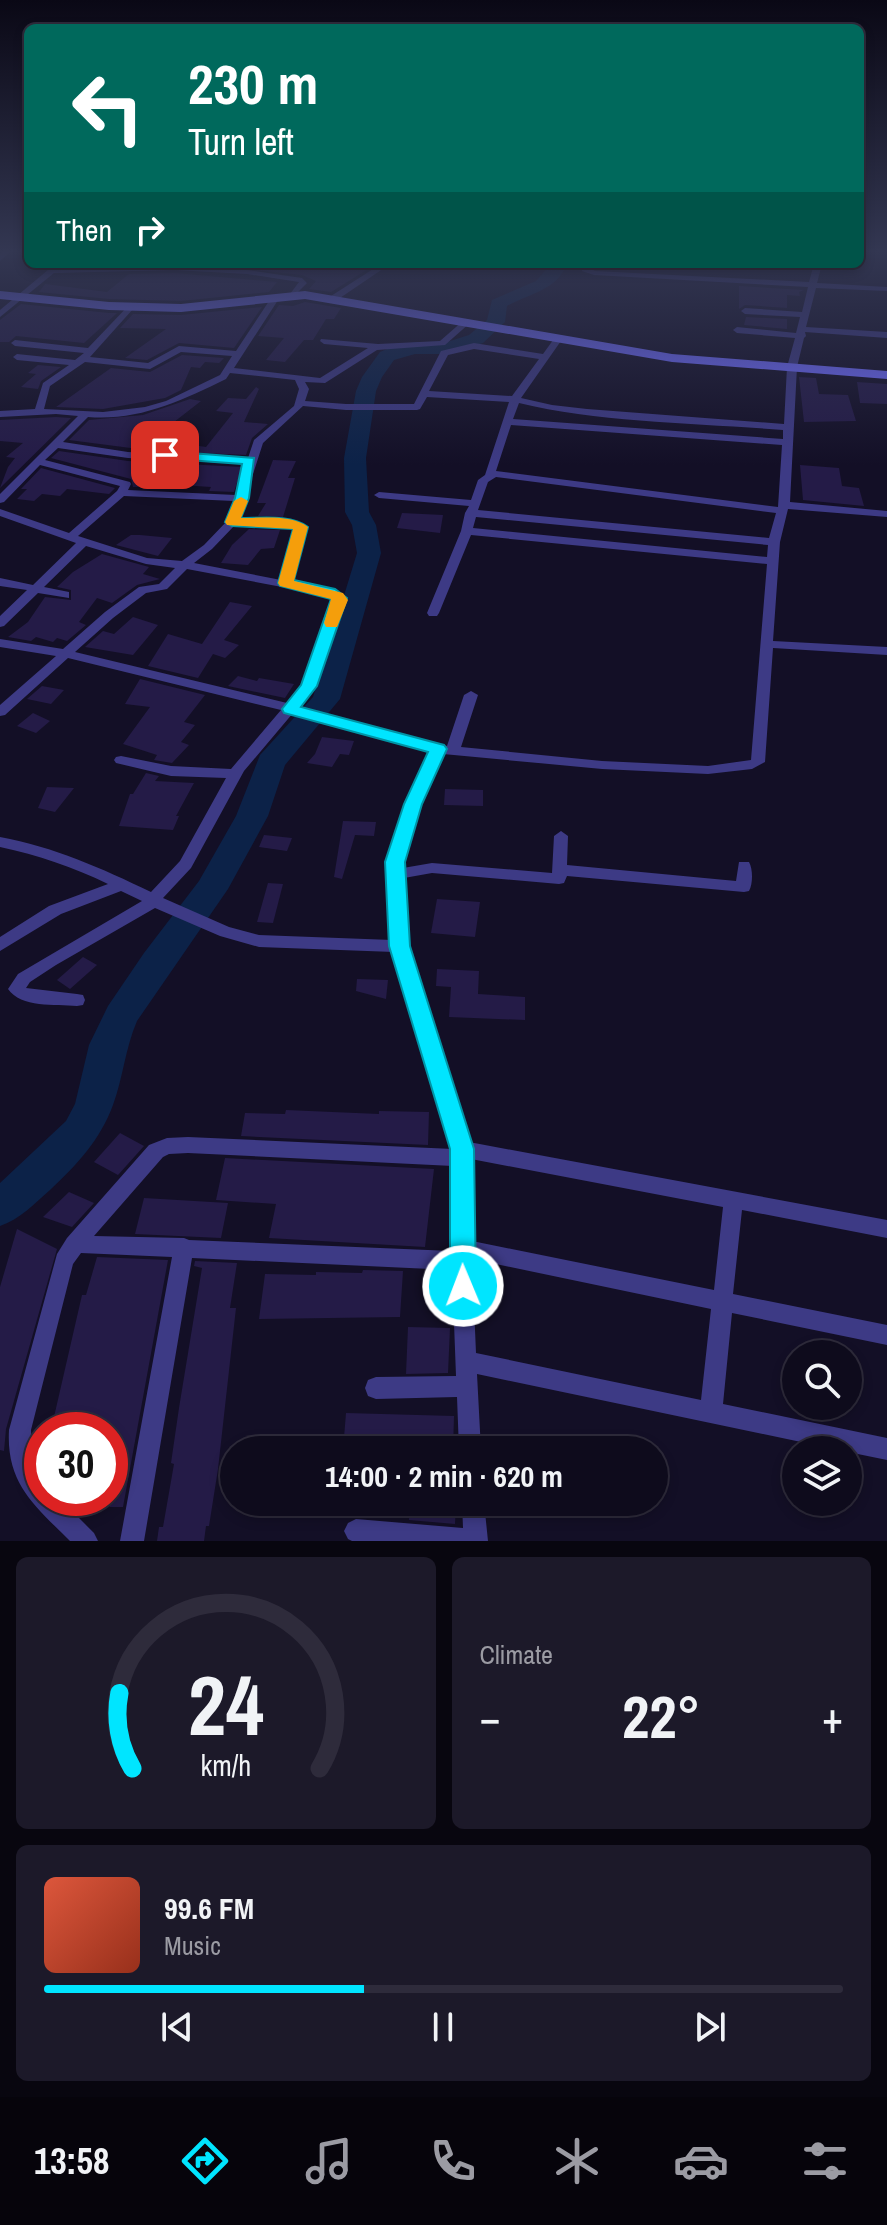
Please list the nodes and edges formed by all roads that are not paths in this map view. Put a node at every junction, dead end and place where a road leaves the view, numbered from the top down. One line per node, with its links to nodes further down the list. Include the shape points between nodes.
1 (117, 322): 13 (street)
2 (260, 322): 14 (street)
3 (465, 322): 5 (street)
4 (804, 322): 7 (street)
5 (471, 323): 9 (street); 12 (street, via 442,343)
6 (737, 330): 7 (street)
7 (802, 332): 8 (street); 18 (street)
8 (887, 335)
9 (559, 338): 16 (street); 18 (street, via 672,358)
10 (324, 341): 12 (street)
11 (15, 343): 13 (street)
12 (380, 346): 21 (street, via 327,380)
13 (91, 351): 17 (street)
14 (239, 354): 17 (street, via 179,349 150,366); 19 (street)
15 (17, 357): 17 (street)
16 (543, 357): 22 (street, via 474,346 450,350); 23 (street)
17 (80, 361): 25 (street, via 46,385)
18 (792, 367): 20 (street); 29 (street)
19 (230, 370): 21 (street); 27 (street, via 215,384 161,406)
20 (887, 375)
21 (299, 380): 24 (street, via 304,389)
22 (425, 394): 23 (street); 24 (street, via 417,407)
23 (515, 399): 28 (street); 29 (street, via 575,411)
24 (300, 403): 32 (street, via 262,437)
25 (39, 411): 26 (street); 27 (street)
26 (0, 414)
27 (84, 415): 31 (street)
28 (508, 422): 30 (street); 34 (street)
29 (788, 427): 30 (street)
30 (787, 442): 40 (street)
31 (54, 444): 32 (street, via 128,455); 33 (street)
32 (250, 461): 37 (street)
33 (40, 462): 35 (street, via 125,483); 38 (street)
34 (490, 475): 39 (street); 40 (street)
35 (121, 493): 37 (street); 45 (street)
36 (379, 495): 39 (street)
37 (242, 498): 43 (street)
38 (0, 500)
39 (471, 508): 44 (street); 47 (street)
40 (784, 508): 42 (street); 47 (street)
41 (0, 512): 45 (street)
42 (887, 514)
43 (232, 522): 49 (street); 51 (street, via 300,527)
44 (467, 531): 48 (street); 54 (street)
45 (71, 537): 46 (street)
46 (84, 542): 49 (street, via 146,561); 52 (street)
47 (774, 542): 48 (street)
48 (773, 561): 57 (street)
49 (184, 565): 51 (street); 59 (street, via 163,587 143,590)
50 (0, 582): 52 (street)
51 (286, 583): 61 (street, via 330,592 340,600 309,686)
52 (32, 588): 53 (street); 55 (street)
53 (65, 595)
54 (433, 613)
55 (0, 623)
56 (0, 643): 59 (street)
57 (765, 644): 58 (street); 63 (street, via 758,762 752,765 708,770)
58 (887, 651)
59 (63, 653): 61 (street); 62 (street)
60 (471, 695): 63 (street)
61 (294, 710): 63 (street); 65 (street)
62 (0, 712)
63 (445, 750): 70 (street, via 413,804)
64 (121, 760): 65 (street, via 171,771)
65 (235, 774): 72 (street, via 186,864)
66 (561, 836): 69 (street)
67 (0, 842): 71 (street, via 48,852)
68 (744, 866): 69 (street, via 744,895)
69 (560, 870): 70 (street, via 559,879 432,868)
70 (396, 874): 74 (street)
71 (121, 885): 72 (street); 73 (street, via 55,910)
72 (152, 902): 74 (street, via 259,941); 75 (street, via 50,961 16,989 24,995)
73 (0, 945)
74 (400, 946): 76 (street)
75 (77, 1000)
76 (462, 1154): 77 (street); 79 (street, via 167,1146 148,1159); 81 (street)
77 (733, 1201): 78 (street); 82 (street)
78 (887, 1229)
79 (74, 1244): 80 (street); 88 (street, via 64,1260)
80 (184, 1247): 81 (street); 97 (street)
81 (462, 1255): 82 (street); 84 (street)
82 (721, 1302): 83 (street); 87 (street)
83 (887, 1335)
84 (465, 1361): 85 (street); 87 (street)
85 (466, 1386): 86 (street); 90 (street)
86 (376, 1388)
87 (711, 1411): 91 (street)
88 (25, 1412)
89 (24, 1415): 92 (street, via 18,1450)
90 (469, 1436)
91 (887, 1449)
92 (24, 1475)
93 (60, 1516): 96 (street)
94 (474, 1516): 98 (street)
95 (356, 1531): 98 (street)
96 (86, 1541)
97 (132, 1541)
98 (475, 1541)

